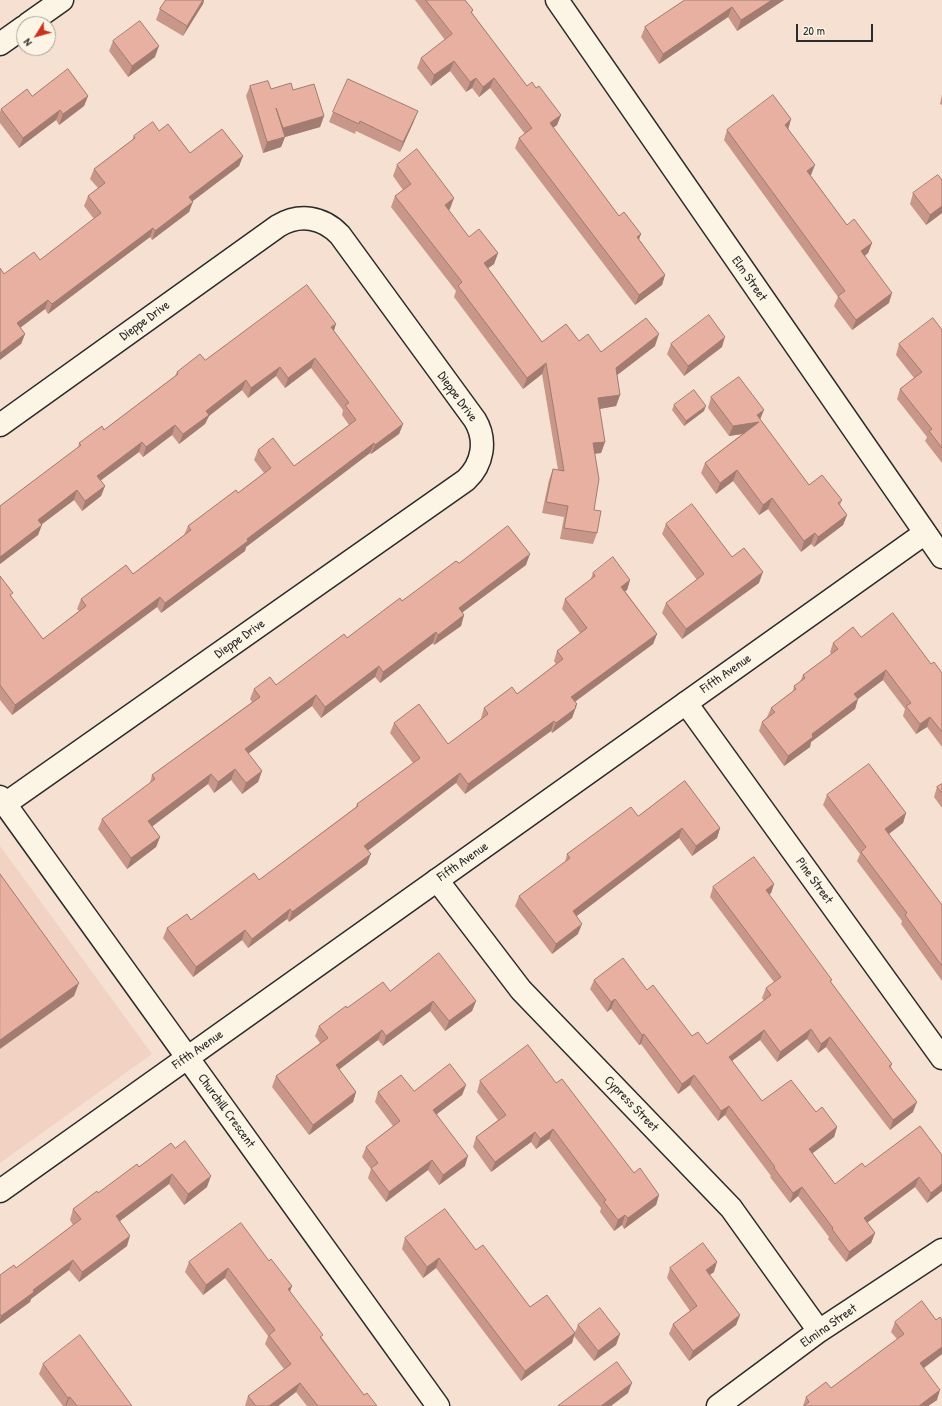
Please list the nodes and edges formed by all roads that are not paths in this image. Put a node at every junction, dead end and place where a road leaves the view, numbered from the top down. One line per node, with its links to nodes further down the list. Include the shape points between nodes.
1 (62, 0): 3 (street)
2 (560, 1): 7 (street, Elm Street)
3 (39, 16)
4 (16, 33): 5 (street)
5 (0, 44)
6 (0, 425): 10 (street, Dieppe Drive, via 278,226 292,220 307,218 328,225 340,235 475,420 482,442 482,454 474,472 466,480)
7 (925, 533): 8 (street, Elm Street); 9 (street, Fifth Avenue)
8 (942, 557)
9 (686, 703): 11 (street, Fifth Avenue); 13 (street, Pine Street)
10 (2, 800): 12 (street, Churchill Crescent)
11 (437, 880): 12 (street, Fifth Avenue); 16 (street, Cypress Street, via 521,990 731,1208)
12 (188, 1057): 14 (street, Fifth Avenue); 17 (street, Churchill Crescent)
13 (942, 1058)
14 (0, 1191)
15 (942, 1250): 16 (street, Elmina Street)
16 (819, 1331): 18 (street, Elmina Street)
17 (438, 1406)
18 (718, 1406)

